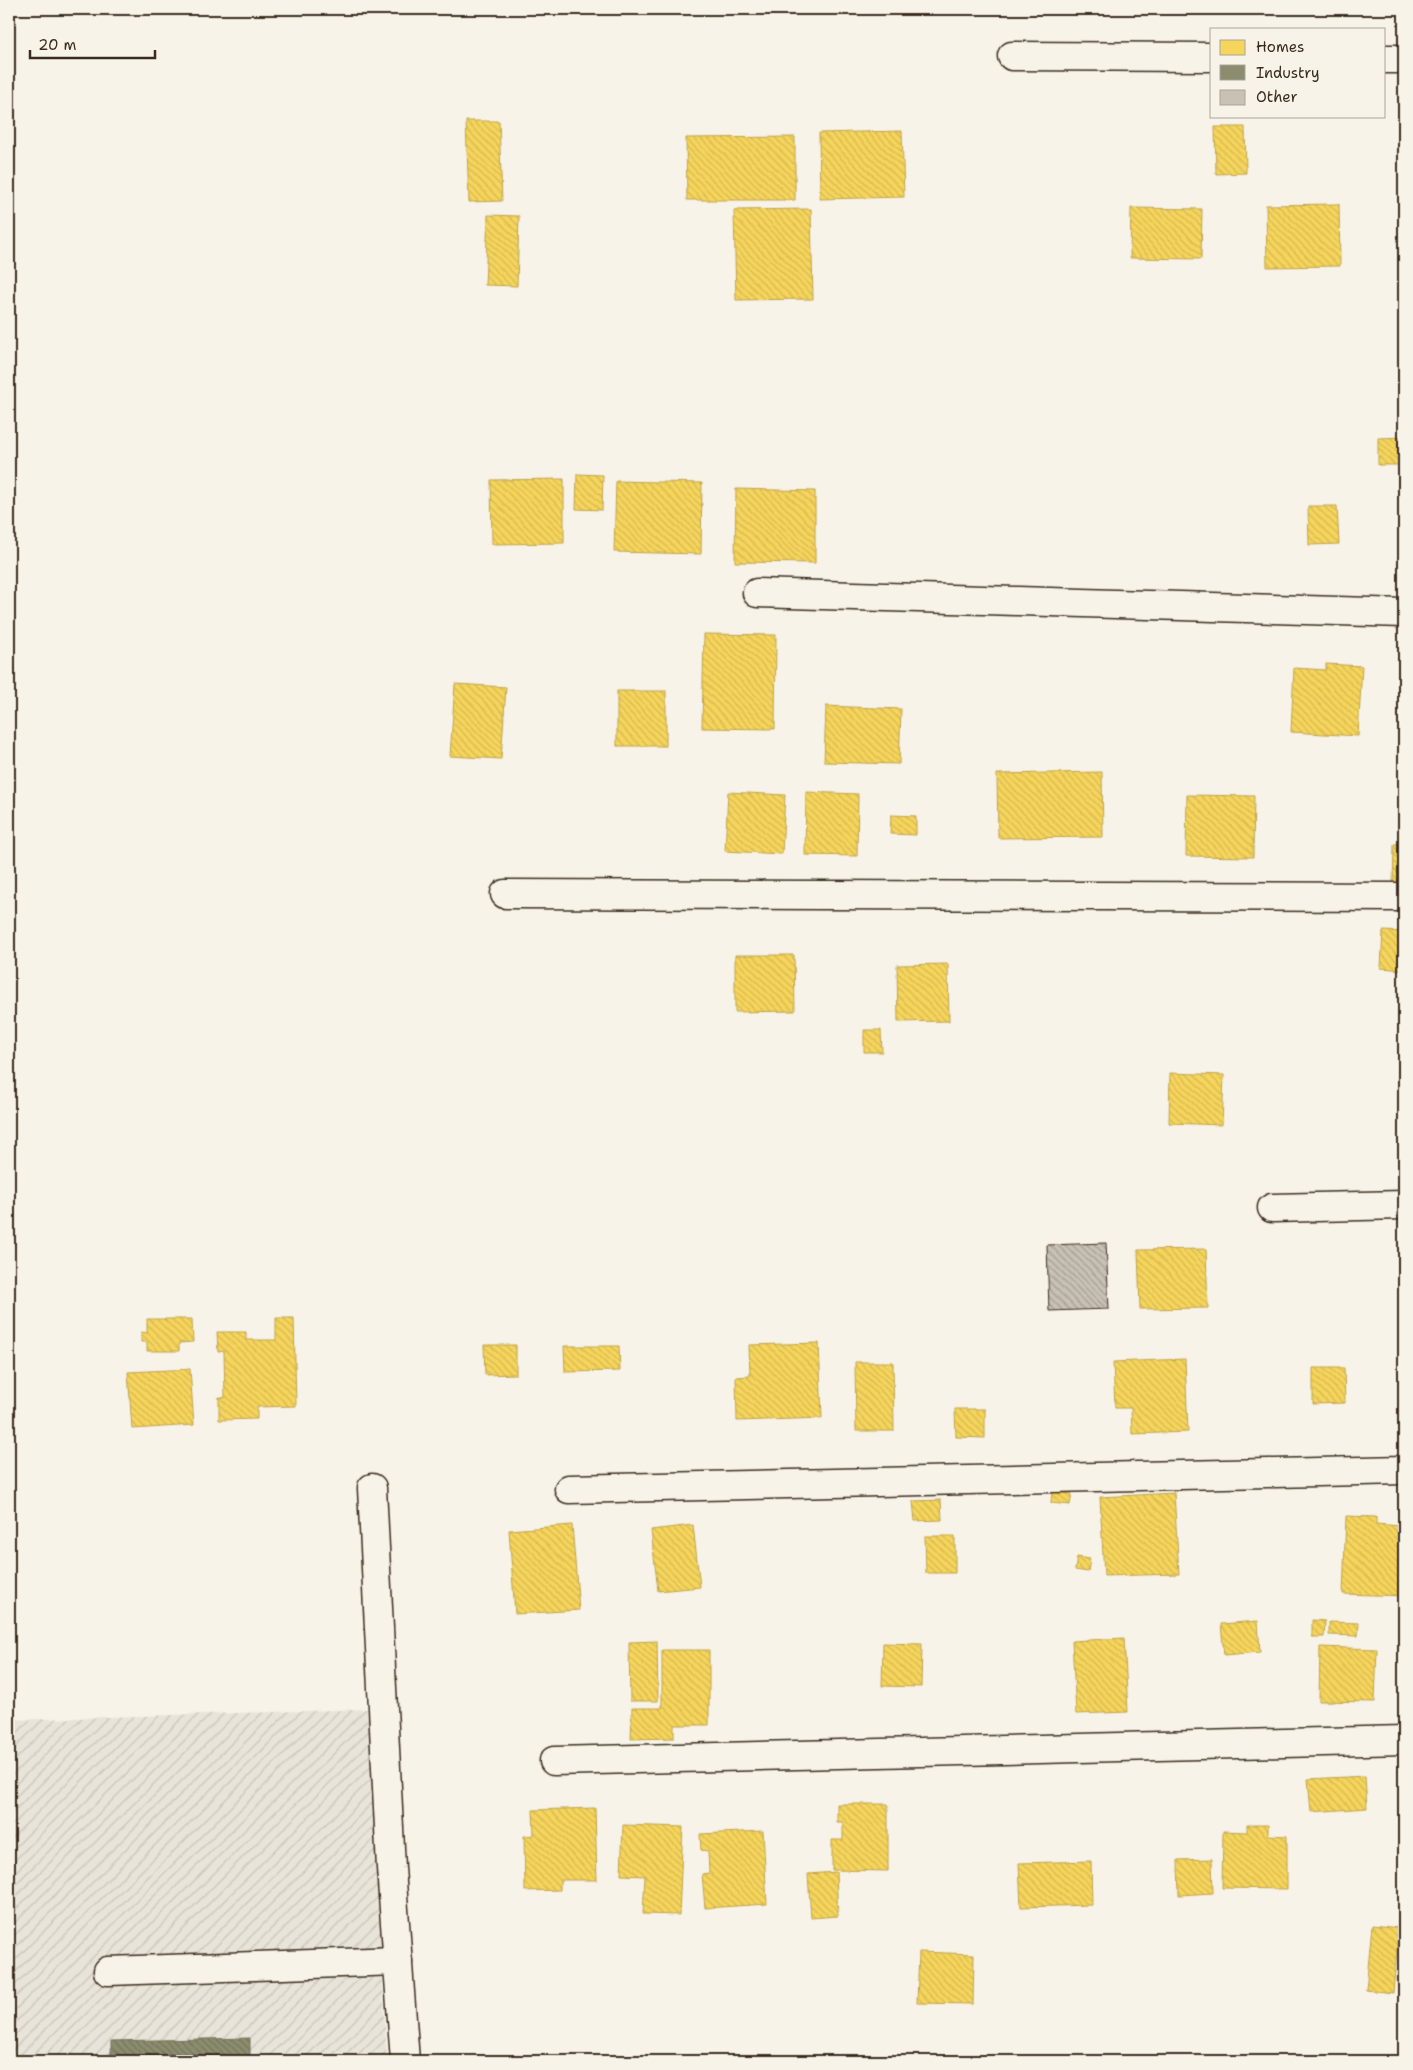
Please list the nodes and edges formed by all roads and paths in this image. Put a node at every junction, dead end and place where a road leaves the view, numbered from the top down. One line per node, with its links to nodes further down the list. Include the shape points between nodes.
1 (1012, 56): 2 (street)
2 (1210, 57)
3 (1386, 59): 4 (street)
4 (1404, 59)
5 (756, 593): 6 (street)
6 (1404, 613)
7 (505, 894): 8 (street)
8 (1404, 897)
9 (1404, 1205): 10 (street)
10 (1272, 1208)
11 (1404, 1470): 13 (street)
12 (372, 1488): 16 (street)
13 (569, 1489)
14 (1404, 1740): 15 (street)
15 (554, 1761)
16 (398, 1961): 17 (street); 18 (street)
17 (108, 1971)
18 (405, 2061)

